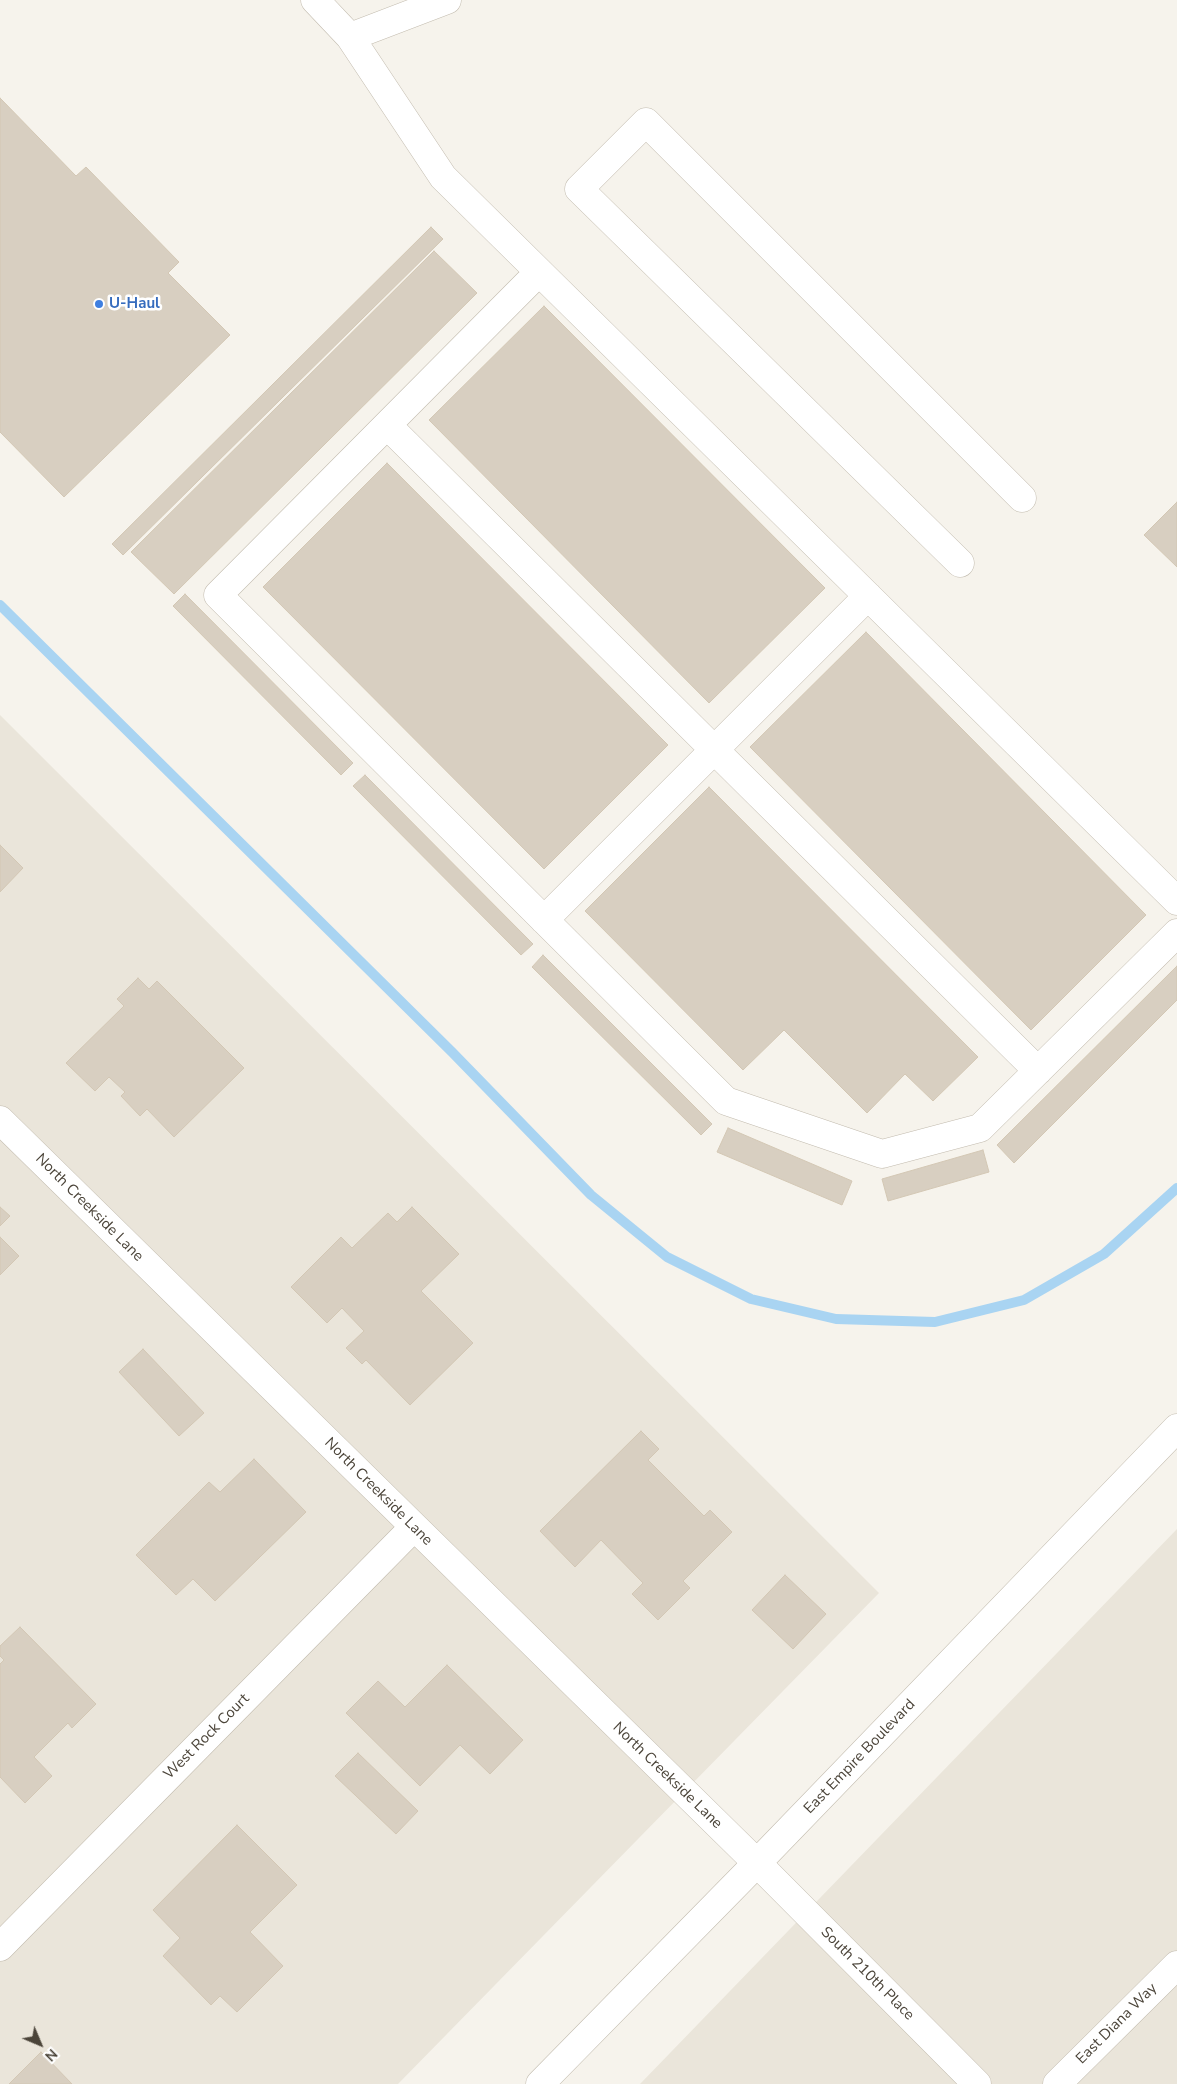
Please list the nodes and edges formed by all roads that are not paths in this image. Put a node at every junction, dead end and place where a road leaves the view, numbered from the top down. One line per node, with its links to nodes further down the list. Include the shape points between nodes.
1 (315, 0): 3 (street)
2 (447, 0): 3 (street)
3 (350, 37): 4 (street, via 443,177)
4 (539, 272): 5 (street); 8 (street)
5 (388, 425): 9 (street); 11 (street, via 218,595)
6 (1022, 498): 7 (street, via 646,122 579,189)
7 (960, 563)
8 (868, 596): 9 (street); 10 (street)
9 (714, 750): 11 (street); 13 (street)
10 (1177, 901)
11 (544, 920): 13 (street, via 726,1101 882,1154 980,1128)
12 (1177, 933): 13 (street)
13 (1038, 1071)
14 (0, 1120): 16 (street, North Creekside Lane)
15 (1177, 1428): 17 (street, East Empire Boulevard)
16 (414, 1527): 17 (street, North Creekside Lane); 18 (street, West Rock Court)
17 (757, 1863): 20 (street, East Empire Boulevard); 21 (street, South 210th Place)
18 (0, 1947)
19 (1177, 1965): 22 (street, East Diana Way)
20 (540, 2084)
21 (977, 2084)
22 (1057, 2084)

